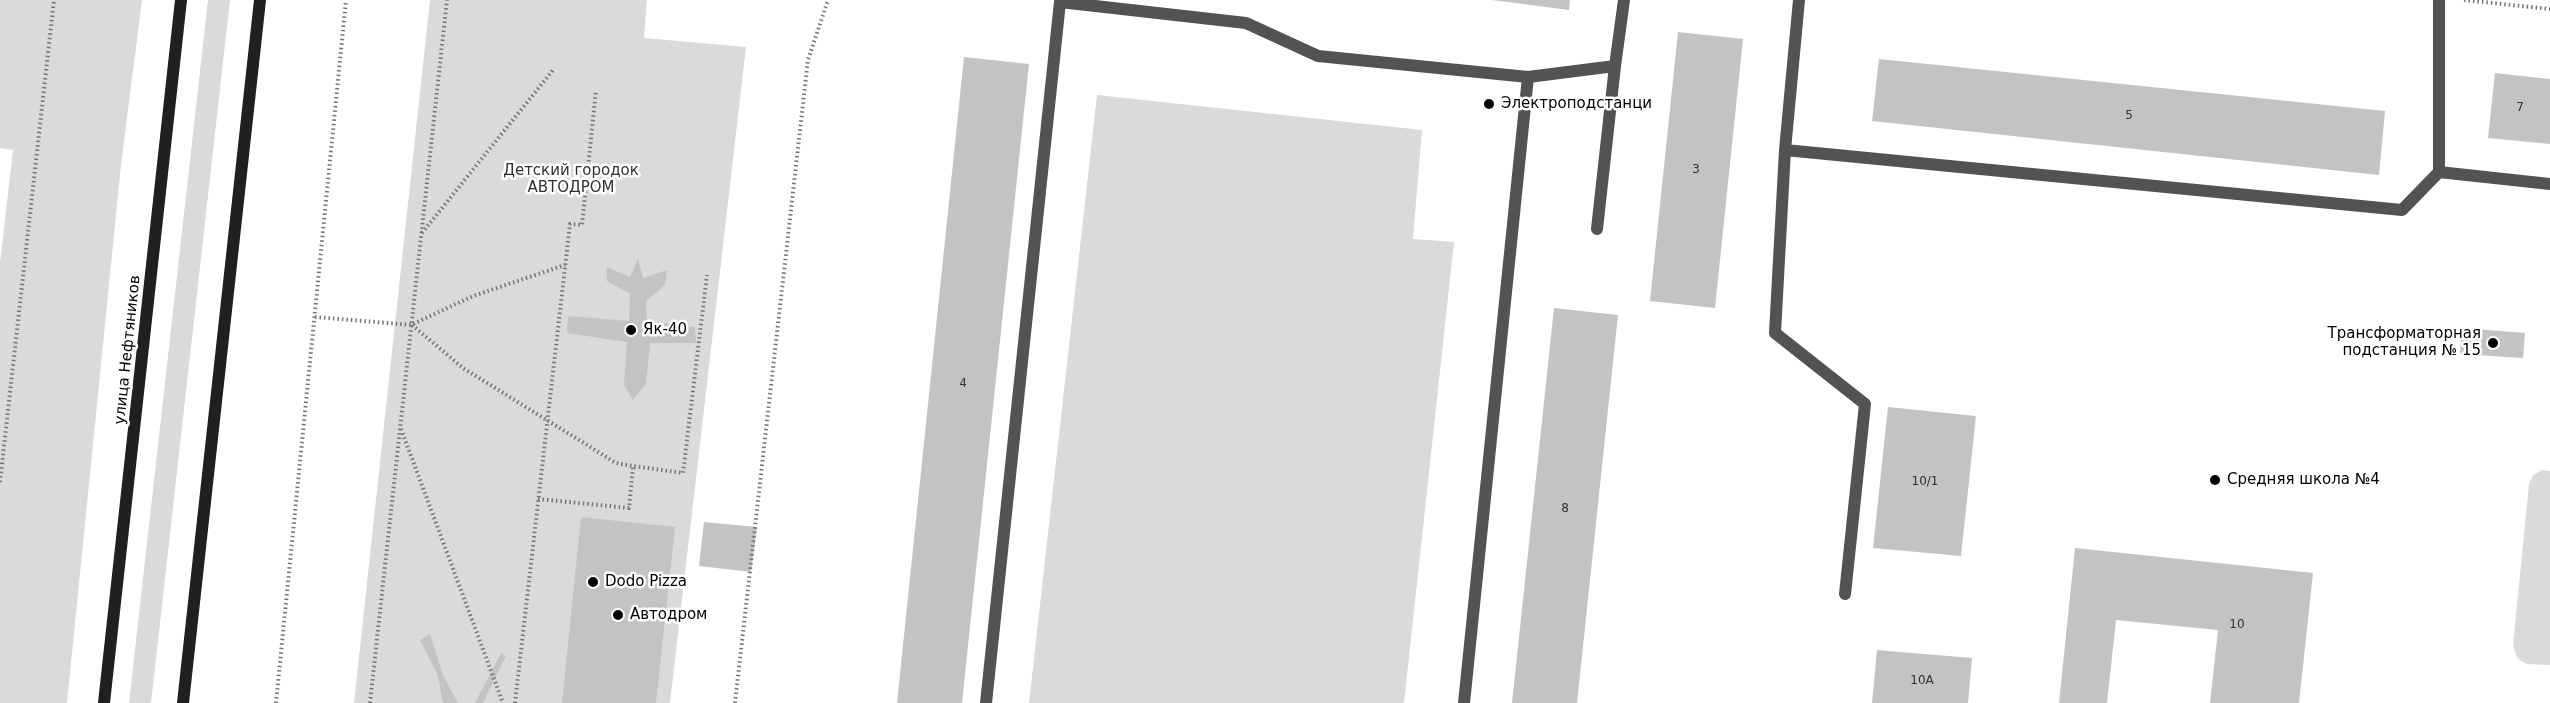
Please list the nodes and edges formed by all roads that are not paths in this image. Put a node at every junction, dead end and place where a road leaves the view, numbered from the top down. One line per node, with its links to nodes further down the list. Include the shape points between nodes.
1 (181, 0): 13 (main road, улица Нефтяников)
2 (260, 0): 14 (main road)
3 (1624, 0): 6 (lane)
4 (1799, 0): 8 (lane)
5 (2439, 0): 9 (lane)
6 (1615, 66): 7 (lane); 11 (lane)
7 (1528, 77): 15 (lane, via 1318,56 1246,23 1060,2); 16 (lane)
8 (1785, 150): 9 (lane, via 2402,210); 12 (lane, via 1775,333 1865,404)
9 (2439, 172): 10 (lane)
10 (2550, 184)
11 (1597, 229)
12 (1845, 594)
13 (104, 703)
14 (183, 703)
15 (986, 703)
16 (1464, 703)

